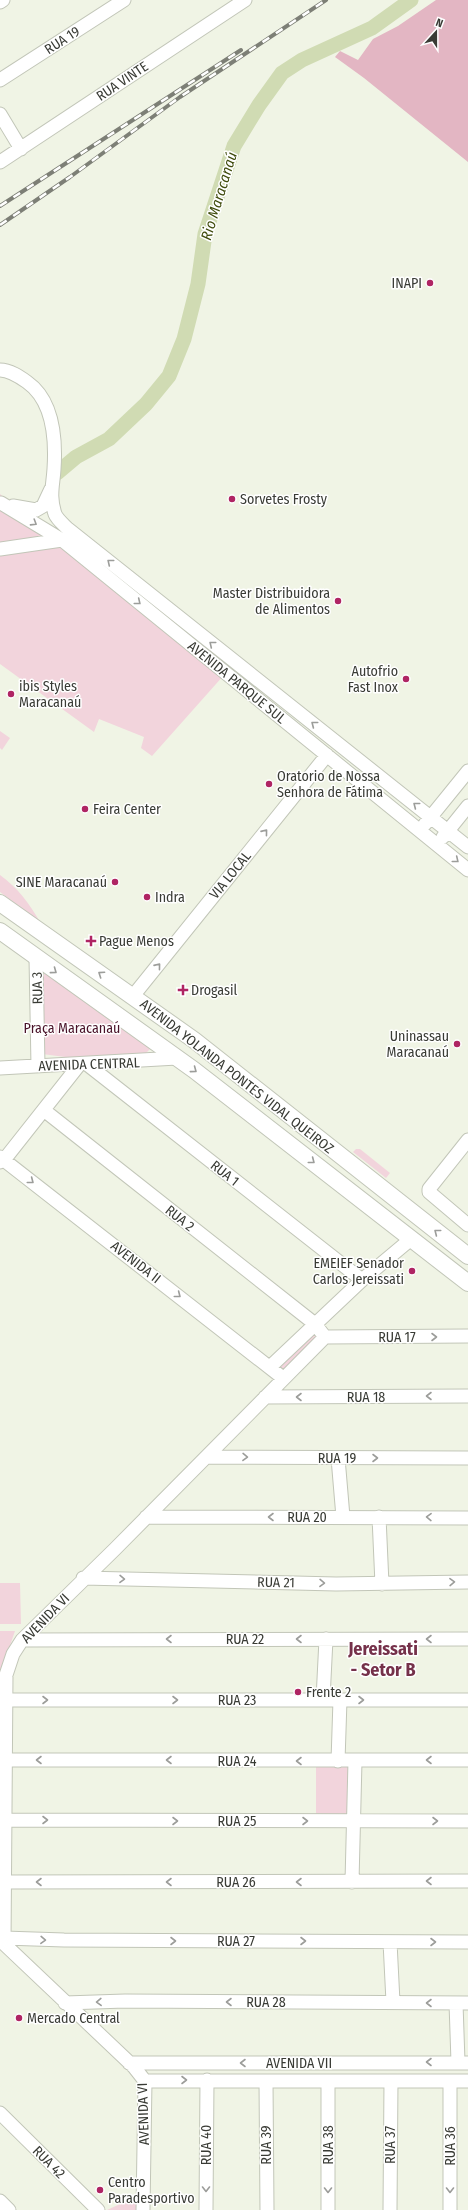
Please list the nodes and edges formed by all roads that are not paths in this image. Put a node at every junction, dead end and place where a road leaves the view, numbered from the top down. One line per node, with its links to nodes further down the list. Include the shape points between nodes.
1 (3, 0): 4 (street)
2 (124, 0): 5 (street, RUA 19)
3 (245, 0): 7 (street, RUA VINTE)
4 (0, 2)
5 (0, 80)
6 (0, 114): 7 (street)
7 (21, 148): 8 (street, RUA VINTE)
8 (0, 162)
9 (0, 370): 10 (street, AVENIDA PARQUE SUL, via 33,386 49,411 54,442)
10 (51, 489): 11 (street, AVENIDA PARQUE SUL, via 43,506 36,510); 17 (street, AVENIDA PARQUE SUL, one-way to 10, via 67,528 56,515)
11 (1, 502): 12 (street, AVENIDA PARQUE SUL, one-way to 12)
12 (62, 540): 13 (street); 14 (street, AVENIDA PARQUE SUL, one-way to 14)
13 (0, 549)
14 (327, 754): 18 (street, AVENIDA PARQUE SUL); 26 (street, VIA LOCAL, one-way to 14)
15 (468, 771): 17 (street)
16 (468, 806): 19 (street)
17 (431, 817): 18 (street); 19 (street, AVENIDA PARQUE SUL)
18 (420, 830): 20 (street, AVENIDA PARQUE SUL)
19 (448, 831): 20 (street); 21 (street, AVENIDA PARQUE SUL)
20 (437, 845): 22 (street, AVENIDA PARQUE SUL, one-way to 22)
21 (468, 847)
22 (468, 870)
23 (0, 903): 26 (main road, AVENIDA YOLANDA PONTES VIDAL QUEIROZ, one-way to 23, via 56,945)
24 (0, 931): 25 (main road, AVENIDA YOLANDA PONTES VIDAL QUEIROZ)
25 (36, 958): 27 (main road, AVENIDA YOLANDA PONTES VIDAL QUEIROZ, one-way to 27); 29 (street, RUA 3)
26 (133, 996): 32 (main road, AVENIDA YOLANDA PONTES VIDAL QUEIROZ, via 194,1040)
27 (177, 1058): 28 (street, AVENIDA CENTRAL); 33 (main road, AVENIDA YOLANDA PONTES VIDAL QUEIROZ, one-way to 33)
28 (84, 1065): 29 (street, AVENIDA CENTRAL); 31 (street); 41 (street, RUA 1)
29 (38, 1066): 30 (street, AVENIDA CENTRAL)
30 (0, 1068)
31 (45, 1111): 37 (street); 43 (street, RUA 2)
32 (283, 1112): 33 (main road); 34 (main road, AVENIDA YOLANDA PONTES VIDAL QUEIROZ)
33 (270, 1129): 36 (main road, AVENIDA YOLANDA PONTES VIDAL QUEIROZ)
34 (304, 1129): 36 (main road); 40 (main road, AVENIDA YOLANDA PONTES VIDAL QUEIROZ, one-way to 34)
35 (468, 1140): 38 (street, via 429,1192)
36 (291, 1145): 39 (main road, AVENIDA YOLANDA PONTES VIDAL QUEIROZ, one-way to 39)
37 (1, 1160): 46 (street, AVENIDA II, one-way to 46)
38 (468, 1226)
39 (411, 1238): 41 (street); 42 (main road, AVENIDA YOLANDA PONTES VIDAL QUEIROZ)
40 (468, 1255)
41 (362, 1280): 43 (street)
42 (468, 1283)
43 (315, 1324): 45 (street, RUA 2); 46 (street)
44 (468, 1336): 45 (street, RUA 17, one-way to 44)
45 (325, 1337): 47 (street, AVENIDA VI)
46 (271, 1366): 47 (street, AVENIDA II)
47 (283, 1378): 49 (street, AVENIDA VI)
48 (468, 1396): 49 (street, RUA 18, one-way to 49)
49 (265, 1397): 50 (street, AVENIDA VI)
50 (206, 1456): 51 (street, RUA 19, one-way to 51); 53 (street, AVENIDA VI)
51 (338, 1458): 52 (street, RUA 19, one-way to 52); 54 (street)
52 (468, 1458)
53 (146, 1517): 54 (street, RUA 20, one-way to 53); 57 (street, AVENIDA VI)
54 (344, 1517): 55 (street, RUA 20)
55 (379, 1517): 56 (street, RUA 20, one-way to 55); 59 (street)
56 (468, 1518)
57 (83, 1578): 59 (street, RUA 21, one-way to 59); 61 (street, AVENIDA VI)
58 (468, 1582): 59 (street, RUA 21, one-way to 58)
59 (382, 1584)
60 (326, 1639): 61 (street, RUA 22, one-way to 61); 62 (street, RUA 22, one-way to 60); 63 (street)
61 (22, 1640): 66 (street, AVENIDA VI, via 8,1664)
62 (468, 1640)
63 (323, 1699): 64 (street, RUA 23); 66 (street, RUA 23, one-way to 63)
64 (340, 1700): 65 (street, RUA 23, one-way to 65); 69 (street)
65 (468, 1700)
66 (4, 1706): 67 (street, AVENIDA VI)
67 (6, 1760): 69 (street, RUA 24, one-way to 67); 71 (street, AVENIDA VI)
68 (468, 1760): 70 (street, RUA 24, one-way to 70)
69 (338, 1761): 70 (street, RUA 24)
70 (355, 1761): 72 (street)
71 (3, 1820): 72 (street, RUA 25, one-way to 72); 75 (street, AVENIDA VI)
72 (354, 1821): 73 (street, RUA 25, one-way to 73); 76 (street)
73 (468, 1821)
74 (468, 1881): 76 (street, RUA 26, one-way to 76)
75 (5, 1882): 76 (street, RUA 26, one-way to 75); 77 (street, AVENIDA VI)
76 (352, 1882)
77 (3, 1940): 78 (street, RUA 27, one-way to 78); 81 (street)
78 (390, 1942): 79 (street, RUA 27, one-way to 79); 80 (street)
79 (468, 1942)
80 (393, 2002): 81 (street, RUA 28, one-way to 81); 82 (street, RUA 28, one-way to 80)
81 (65, 2003): 84 (street, AVENIDA VI)
82 (462, 2003): 85 (street)
83 (359, 2062): 84 (street, AVENIDA VII, one-way to 84); 85 (street, AVENIDA VII, one-way to 83); 87 (street)
84 (129, 2063): 88 (street, AVENIDA VI)
85 (463, 2063)
86 (207, 2080): 88 (street, AVENIDA VII, one-way to 86); 89 (street, AVENIDA VII); 99 (street, RUA 40, one-way to 99)
87 (358, 2080): 90 (street, AVENIDA VII); 91 (street, AVENIDA VII)
88 (145, 2081): 98 (street, AVENIDA VI)
89 (266, 2081): 90 (street, AVENIDA VII); 100 (street, RUA 39)
90 (328, 2081): 101 (street, RUA 38, one-way to 101)
91 (391, 2081): 92 (street, AVENIDA VII); 102 (street, RUA 37)
92 (450, 2081): 93 (street, AVENIDA VII); 103 (street, RUA 36, one-way to 103)
93 (468, 2081)
94 (0, 2113): 97 (street, RUA 42)
95 (0, 2201): 96 (street)
96 (9, 2210)
97 (98, 2210)
98 (143, 2210)
99 (206, 2210)
100 (267, 2210)
101 (328, 2210)
102 (390, 2210)
103 (450, 2210)

